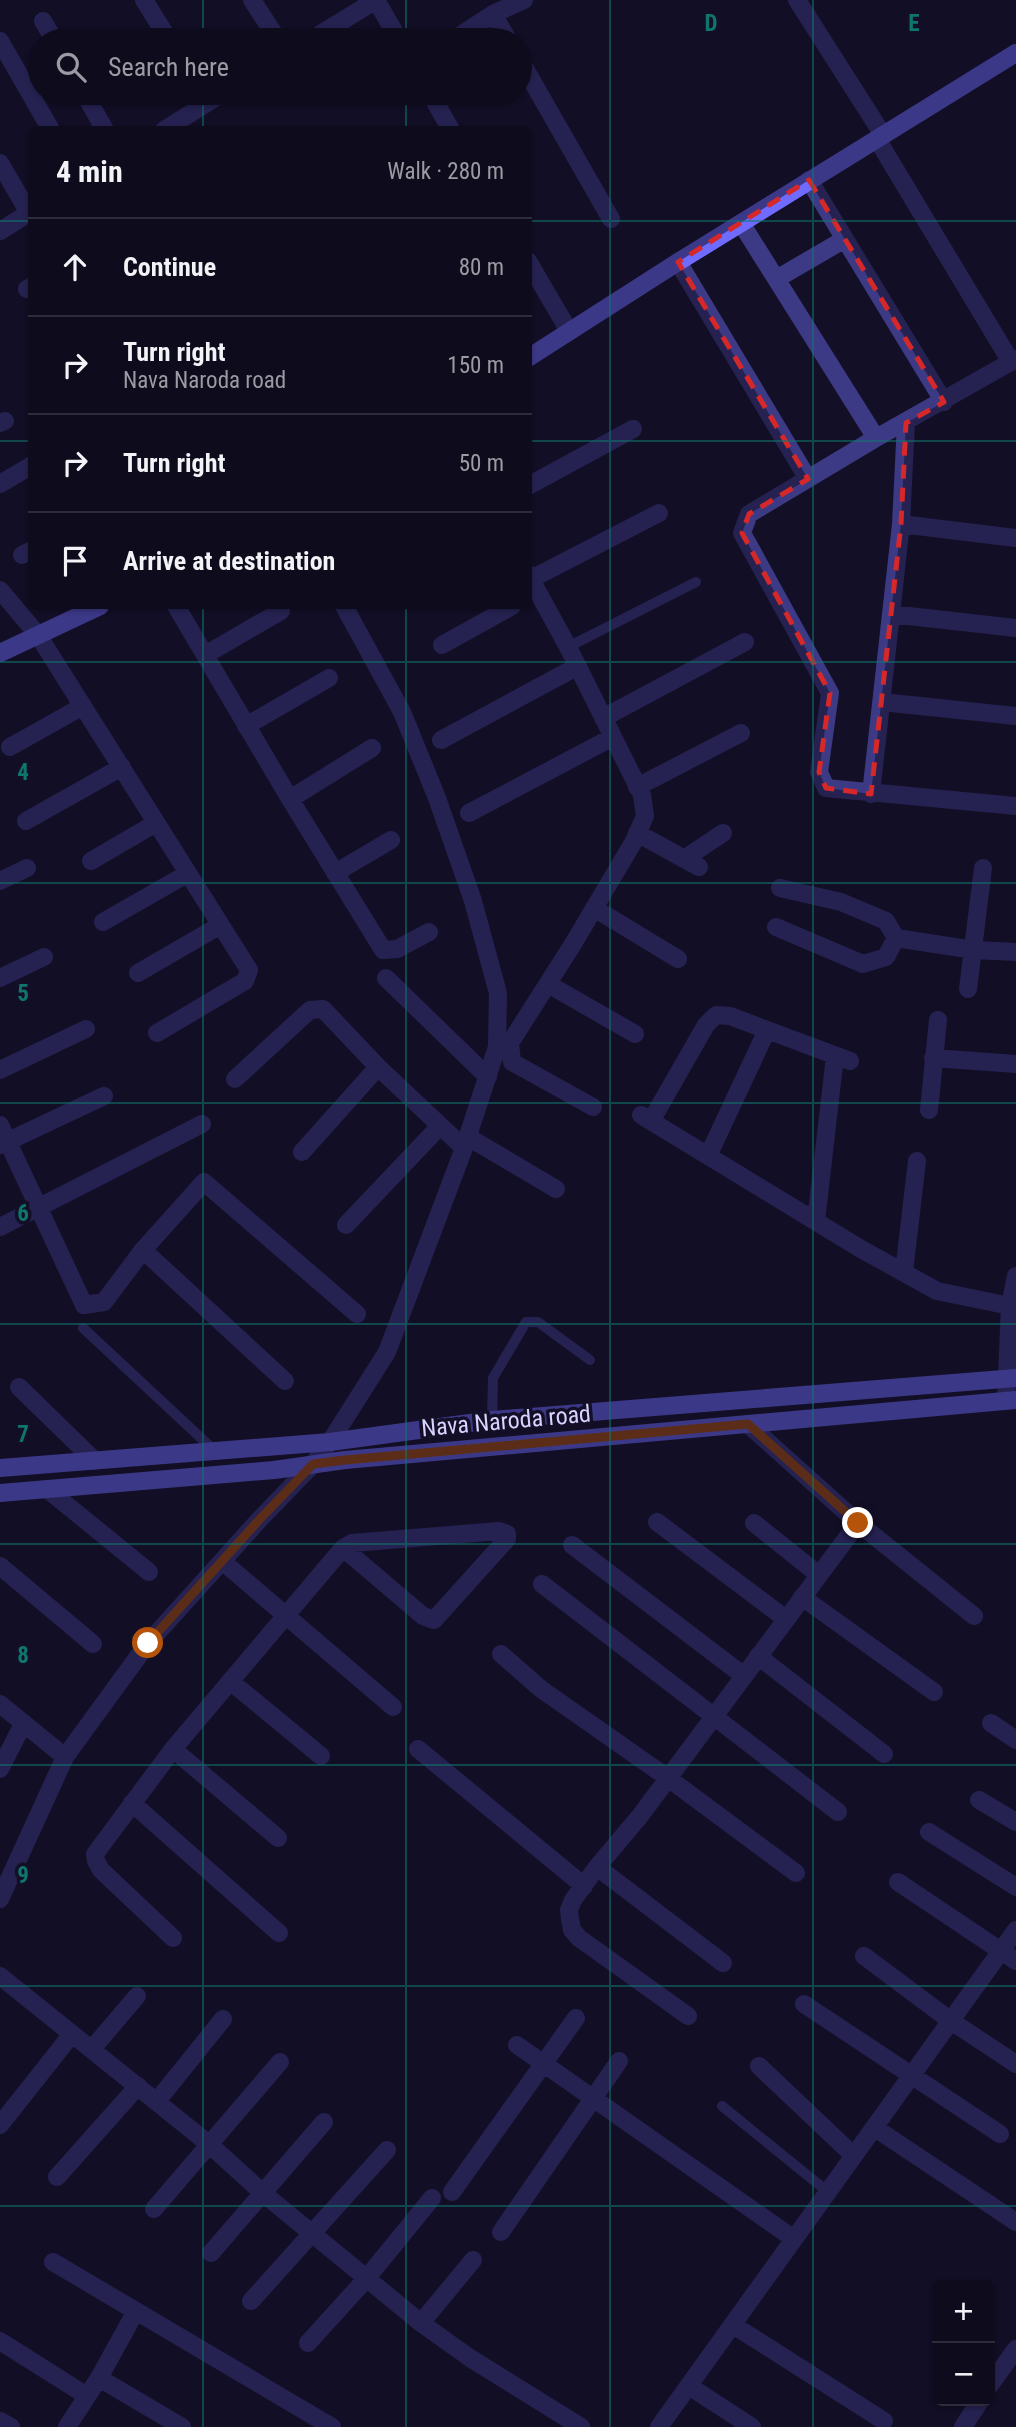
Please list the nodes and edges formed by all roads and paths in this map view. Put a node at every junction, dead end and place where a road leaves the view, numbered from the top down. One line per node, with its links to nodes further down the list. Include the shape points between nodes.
1 (144, 0): 9 (street)
2 (252, 0): 10 (street)
3 (376, 0): 11 (street); 12 (street)
4 (524, 0): 6 (street)
5 (797, 0): 27 (street)
6 (493, 14): 13 (street); 14 (street)
7 (43, 22): 8 (street)
8 (47, 28)
9 (162, 28)
10 (270, 28)
11 (330, 28)
12 (392, 28)
13 (471, 28)
14 (501, 28)
15 (0, 41): 18 (street)
16 (1016, 53): 27 (street)
17 (532, 81): 32 (street)
18 (28, 90)
19 (37, 105): 23 (street)
20 (91, 105): 24 (street)
21 (194, 105): 25 (street)
22 (437, 105): 26 (street)
23 (49, 126)
24 (103, 126)
25 (169, 126)
26 (450, 126)
27 (880, 137): 29 (street); 41 (street)
28 (0, 163): 30 (street)
29 (809, 180): 33 (street); 35 (street)
30 (28, 209)
31 (28, 213): 34 (street)
32 (611, 219)
33 (741, 223): 36 (street); 38 (street)
34 (0, 231)
35 (845, 239): 38 (street); 42 (street)
36 (678, 262): 39 (street); 47 (street)
37 (532, 268): 39 (street)
38 (778, 278): 45 (street)
39 (569, 331): 40 (street)
40 (532, 355)
41 (1014, 361): 42 (street)
42 (944, 402): 43 (street)
43 (906, 423): 45 (street); 51 (street)
44 (633, 429): 49 (street)
45 (876, 438): 47 (street)
46 (28, 467): 48 (street)
47 (808, 479): 84 (street, via 749,514 742,533 830,693 819,772 826,788)
48 (0, 484)
49 (532, 484)
50 (659, 513): 54 (street)
51 (901, 524): 52 (street); 62 (street)
52 (1016, 538)
53 (696, 582): 67 (lane)
54 (532, 584)
55 (532, 587): 67 (street)
56 (0, 590): 64 (street)
57 (94, 609): 64 (street)
58 (178, 609): 69 (street)
59 (346, 609): 124 (street, via 402,712 473,901 498,993 498,1047)
60 (507, 609): 66 (street)
61 (281, 611): 69 (street)
62 (891, 614): 63 (street); 72 (street)
63 (1016, 628)
64 (38, 635): 68 (street); 73 (street)
65 (745, 642): 75 (street)
66 (442, 645)
67 (568, 646): 70 (street)
68 (0, 653)
69 (205, 655): 76 (street)
70 (578, 666): 75 (street); 79 (street)
71 (330, 678): 76 (street)
72 (882, 702): 74 (street); 84 (street)
73 (83, 706): 80 (street); 82 (street)
74 (1016, 716)
75 (603, 718): 78 (street)
76 (246, 726): 85 (street)
77 (741, 733): 83 (street)
78 (613, 737): 83 (street); 87 (street)
79 (441, 740)
80 (10, 747)
81 (372, 748): 85 (street)
82 (122, 767): 88 (street); 89 (street)
83 (637, 787): 90 (street, via 645,816)
84 (871, 794): 86 (street)
85 (290, 799): 96 (street)
86 (1016, 806)
87 (469, 813)
88 (26, 821)
89 (156, 822): 93 (street); 97 (street)
90 (638, 833): 91 (street, via 691,863); 100 (street)
91 (723, 833)
92 (391, 840): 96 (street)
93 (91, 861)
94 (27, 868): 98 (street)
95 (983, 868): 106 (street)
96 (335, 873): 104 (street, via 383,950 397,949)
97 (187, 874): 101 (street); 102 (street)
98 (0, 881)
99 (780, 888): 105 (street, via 841,902 886,921)
100 (594, 908): 109 (street); 113 (street)
101 (103, 922)
102 (219, 926): 110 (street); 118 (street, via 249,971 248,978)
103 (776, 927): 105 (street, via 863,964 886,957)
104 (429, 932)
105 (896, 938): 106 (street)
106 (974, 950): 107 (street); 114 (street)
107 (1016, 952)
108 (44, 957): 111 (street)
109 (678, 959)
110 (138, 972)
111 (0, 978)
112 (386, 978): 124 (street)
113 (548, 984): 119 (street); 127 (street, via 510,1043 512,1062)
114 (968, 989)
115 (938, 1020): 120 (street)
116 (86, 1029): 123 (street)
117 (767, 1030): 134 (street); 134 (street, via 723,1014 711,1019 646,1118); 138 (street, via 842,1058)
118 (157, 1033)
119 (635, 1034)
120 (933, 1058): 121 (street); 128 (street)
121 (1016, 1063)
122 (378, 1067): 125 (street, via 323,1009 310,1010); 130 (street); 133 (street)
123 (0, 1070)
124 (488, 1077): 132 (street)
125 (235, 1079)
126 (104, 1096): 131 (street)
127 (593, 1107)
128 (929, 1110)
129 (202, 1124): 137 (street)
130 (440, 1126): 132 (street); 139 (street)
131 (3, 1137): 137 (street)
132 (466, 1143): 136 (street); 154 (street, via 387,1352)
133 (302, 1152)
134 (708, 1156): 138 (street)
135 (917, 1161): 142 (street)
136 (556, 1189)
137 (37, 1206): 140 (street); 141 (street, via 84,1305 104,1302)
138 (816, 1221): 142 (street)
139 (346, 1225)
140 (0, 1227)
141 (143, 1250): 145 (street, via 204,1182); 149 (street)
142 (904, 1272): 144 (street, via 937,1291)
143 (1016, 1276): 144 (street)
144 (1010, 1306): 148 (street)
145 (357, 1314)
146 (83, 1328): 155 (lane)
147 (590, 1360): 152 (lane, via 538,1322 526,1322 493,1378)
148 (1012, 1379): 151 (street); 152 (street)
149 (285, 1381)
150 (19, 1387): 156 (street)
151 (1011, 1401): 153 (street, Nava Naroda road)
152 (492, 1420): 154 (street)
153 (748, 1424): 157 (street, Nava Naroda road); 163 (street)
154 (330, 1442): 155 (street); 157 (street)
155 (215, 1451): 156 (street)
156 (95, 1461): 158 (street)
157 (313, 1464): 159 (street, Nava Naroda road); 166 (street)
158 (0, 1468)
159 (47, 1489): 160 (street, Nava Naroda road); 168 (street)
160 (0, 1493)
161 (657, 1522): 174 (street)
162 (754, 1523): 169 (street)
163 (858, 1523): 169 (street); 173 (street)
164 (572, 1545): 178 (street)
165 (342, 1548): 165 (street, via 499,1531 507,1534 434,1620 423,1616); 172 (street)
166 (222, 1561): 172 (street); 191 (street, via 148,1643)
167 (0, 1566): 175 (street)
168 (149, 1572)
169 (819, 1575): 171 (street)
170 (542, 1584): 183 (street)
171 (802, 1597): 174 (street); 180 (street)
172 (286, 1615): 179 (street); 182 (street)
173 (974, 1616)
174 (786, 1619): 177 (street)
175 (93, 1644)
176 (501, 1654): 193 (street, via 541,1689)
177 (758, 1656): 178 (street); 189 (street)
178 (744, 1676): 183 (street)
179 (230, 1681): 187 (street); 190 (street)
180 (933, 1692)
181 (0, 1704): 185 (street)
182 (393, 1707)
183 (714, 1716): 193 (street); 196 (street)
184 (991, 1723): 186 (street)
185 (23, 1724): 191 (street); 192 (street)
186 (1016, 1740)
187 (173, 1749): 195 (street); 199 (street)
188 (418, 1749): 203 (street)
189 (884, 1754)
190 (321, 1756)
191 (65, 1758): 205 (street)
192 (0, 1769)
193 (668, 1777): 200 (street); 201 (street)
194 (979, 1800): 197 (street)
195 (132, 1803): 207 (street); 208 (street, via 97,1850 96,1861)
196 (838, 1812)
197 (1016, 1822)
198 (929, 1832): 204 (street)
199 (278, 1838)
200 (597, 1867): 203 (street); 211 (street)
201 (796, 1873)
202 (898, 1882): 210 (street)
203 (584, 1886): 215 (street, via 569,1910 572,1930)
204 (1016, 1887)
205 (0, 1899)
206 (1016, 1930): 210 (street)
207 (279, 1933)
208 (173, 1938)
209 (864, 1956): 218 (street)
210 (1009, 1956): 218 (street)
211 (723, 1963)
212 (0, 1976): 219 (street)
213 (138, 1996): 221 (street)
214 (804, 2004): 227 (street)
215 (688, 2016)
216 (576, 2018): 224 (street)
217 (223, 2019): 230 (street)
218 (951, 2021): 225 (street); 227 (street)
219 (72, 2034): 221 (street); 233 (street)
220 (517, 2045): 224 (street)
221 (92, 2049): 228 (street)
222 (619, 2061): 229 (street)
223 (280, 2062): 236 (street)
224 (544, 2063): 229 (street); 240 (street)
225 (1016, 2064)
226 (760, 2066): 238 (street)
227 (912, 2076): 234 (street); 235 (street)
228 (138, 2086): 230 (street); 239 (street)
229 (594, 2098): 246 (street); 248 (street)
230 (157, 2101): 236 (street)
231 (722, 2106): 241 (lane)
232 (324, 2122): 242 (street)
233 (0, 2125)
234 (875, 2128): 238 (street); 245 (street)
235 (1000, 2134)
236 (209, 2144): 242 (street); 244 (street)
237 (387, 2150): 247 (street)
238 (854, 2156): 241 (street)
239 (57, 2177)
240 (452, 2192)
241 (828, 2192): 248 (street)
242 (264, 2194): 247 (street); 249 (street)
243 (432, 2198): 252 (street)
244 (154, 2209)
245 (1016, 2222)
246 (501, 2232)
247 (313, 2234): 252 (street); 253 (street)
248 (794, 2239): 256 (street)
249 (211, 2253)
250 (473, 2260): 255 (street)
251 (53, 2262): 254 (street)
252 (366, 2279): 255 (street); 258 (street)
253 (251, 2301)
254 (136, 2311): 261 (street); 271 (street)
255 (421, 2323): 266 (street)
256 (733, 2325): 262 (street); 267 (street)
257 (0, 2341): 263 (street)
258 (308, 2343)
259 (1016, 2349): 260 (street)
260 (995, 2377)
261 (99, 2378): 263 (street); 270 (street)
262 (689, 2386): 273 (street); 274 (street)
263 (87, 2396): 269 (street)
264 (977, 2406): 275 (street)
265 (0, 2421): 268 (street)
266 (555, 2421): 272 (street)
267 (884, 2421)
268 (10, 2427)
269 (67, 2427)
270 (182, 2427)
271 (332, 2427)
272 (581, 2427)
273 (659, 2427)
274 (752, 2427)
275 (962, 2427)

